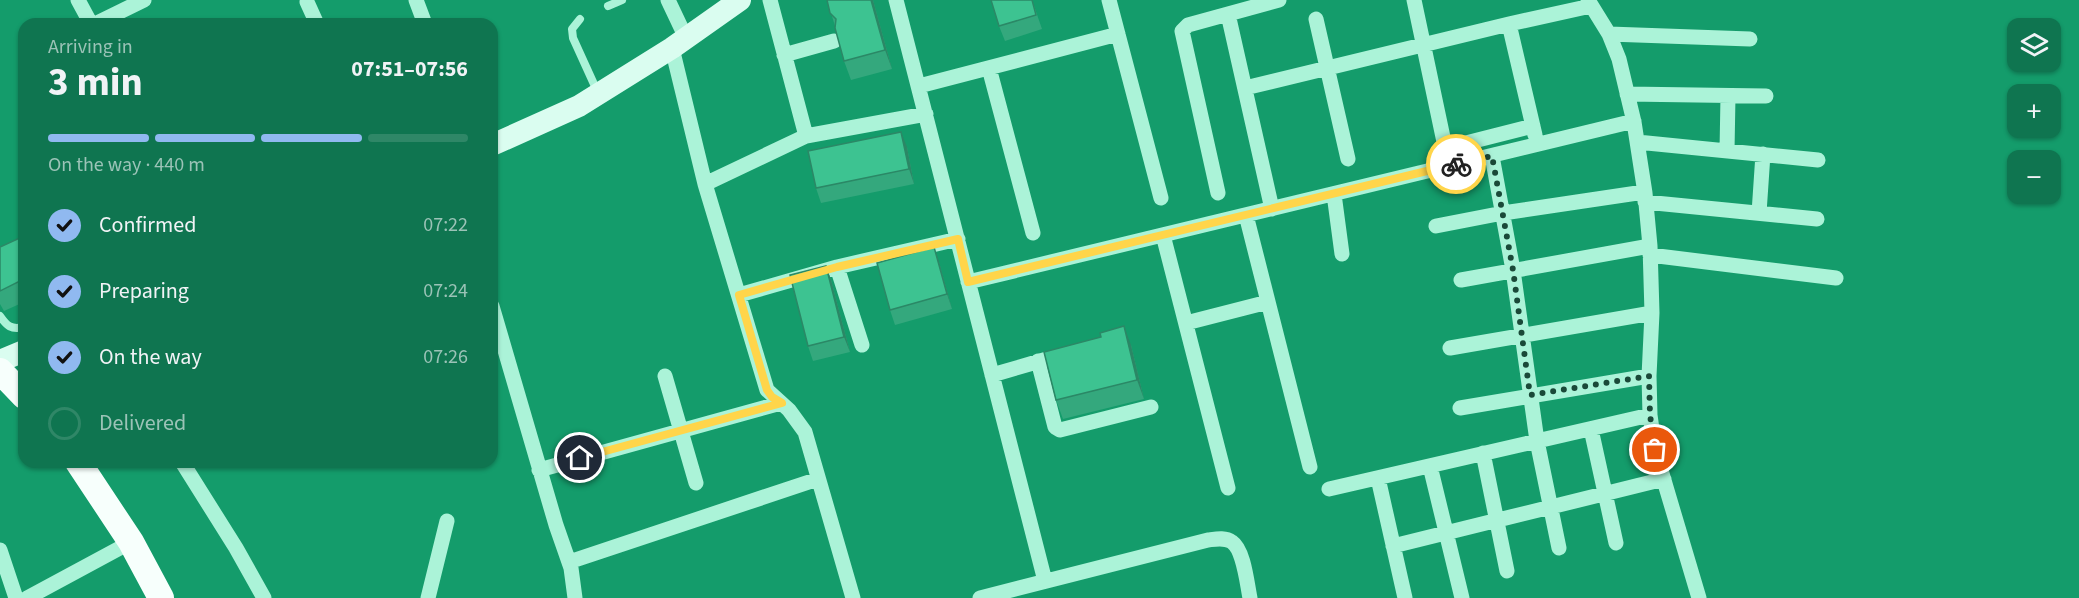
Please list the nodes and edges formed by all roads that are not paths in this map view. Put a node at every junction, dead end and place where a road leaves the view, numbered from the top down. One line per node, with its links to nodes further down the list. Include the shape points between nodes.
1 (78, 0): 16 (street)
2 (144, 0): 17 (street)
3 (416, 0): 19 (street)
4 (622, 0): 14 (lane)
5 (668, 0): 27 (street)
6 (741, 0): 27 (street)
7 (770, 0): 29 (street)
8 (896, 0): 32 (street)
9 (1108, 0): 23 (street)
10 (1279, 0): 15 (street)
11 (1414, 0): 28 (street)
12 (307, 3): 18 (street)
13 (1590, 3): 22 (street); 24 (street)
14 (608, 6)
15 (1228, 14): 33 (street); 51 (street, via 1188,25 1182,31)
16 (88, 18)
17 (107, 18)
18 (314, 18)
19 (423, 18)
20 (580, 19): 34 (lane, via 572,29 573,38)
21 (1316, 20): 31 (street)
22 (1509, 24): 28 (street); 40 (street)
23 (1118, 34): 30 (street); 54 (street)
24 (1609, 34): 25 (street); 35 (street)
25 (1750, 39)
26 (834, 41): 29 (street)
27 (679, 43): 34 (street); 50 (street)
28 (1422, 45): 31 (street); 40 (street, via 1447,145)
29 (784, 55): 41 (street)
30 (989, 68): 32 (street); 61 (street)
31 (1326, 68): 33 (street); 48 (street)
32 (919, 86): 38 (street)
33 (1245, 88): 55 (street)
34 (598, 94): 42 (street)
35 (1627, 94): 36 (street); 39 (street)
36 (1728, 96): 37 (street); 45 (street)
37 (1766, 96)
38 (926, 114): 41 (street); 63 (street)
39 (1634, 122): 43 (street); 44 (street)
40 (1533, 126): 44 (street)
41 (806, 136): 50 (street)
42 (498, 142)
43 (1637, 142): 45 (street); 53 (street)
44 (1538, 145): 47 (street)
45 (1727, 151): 46 (street)
46 (1763, 154): 49 (street); 57 (street)
47 (1492, 156): 52 (street); 56 (street)
48 (1348, 159)
49 (1818, 160)
50 (705, 184): 71 (street)
51 (1218, 193)
52 (1334, 194): 55 (street); 65 (street)
53 (1645, 197): 56 (street); 57 (street); 64 (street)
54 (1161, 198)
55 (1272, 209): 58 (street)
56 (1503, 213): 60 (street); 67 (street)
57 (1759, 213): 59 (street)
58 (1246, 215): 62 (street); 72 (street)
59 (1817, 219)
60 (1436, 226)
61 (1034, 233)
62 (1163, 235): 70 (street); 75 (street)
63 (958, 239): 66 (street); 70 (street)
64 (1650, 251): 67 (street); 68 (street); 73 (street)
65 (1342, 254)
66 (837, 267): 71 (street); 79 (street)
67 (1513, 270): 69 (street); 78 (street)
68 (1836, 278)
69 (1461, 280)
70 (968, 282): 86 (street)
71 (739, 295): 91 (street, via 767,390)
72 (1268, 302): 75 (street); 100 (street)
73 (1652, 313): 78 (street); 88 (street)
74 (0, 316): 77 (lane, via 7,326)
75 (1186, 323): 108 (street)
76 (498, 327): 103 (street)
77 (18, 328)
78 (1522, 334): 80 (street); 90 (street)
79 (862, 345)
80 (1450, 348)
81 (18, 354): 83 (street)
82 (1061, 355): 84 (street)
83 (0, 361)
84 (1038, 361): 86 (street); 92 (street, via 1055,427 1060,430)
85 (0, 370): 89 (main road)
86 (993, 375): 122 (street)
87 (665, 376): 96 (street)
88 (1649, 376): 90 (street); 94 (street)
89 (18, 390)
90 (1530, 395): 93 (street); 97 (street)
91 (782, 403): 96 (street); 105 (street, via 805,432)
92 (1151, 407)
93 (1460, 408)
94 (1650, 415): 95 (street); 106 (street, via 1655,450)
95 (1591, 429): 97 (street); 110 (street)
96 (681, 431): 103 (street); 107 (street)
97 (1537, 441): 98 (street); 111 (street)
98 (1483, 453): 99 (street); 112 (street)
99 (1431, 466): 104 (street); 114 (street)
100 (1310, 467)
101 (82, 468): 115 (main road)
102 (186, 468): 126 (street)
103 (539, 470): 120 (street)
104 (1378, 478): 109 (street); 117 (street)
105 (818, 479): 120 (street); 129 (street)
106 (1665, 479): 110 (street); 134 (street)
107 (696, 483)
108 (1228, 488)
109 (1329, 489)
110 (1605, 494): 111 (street); 116 (street)
111 (1551, 507): 112 (street); 118 (street)
112 (1497, 520): 114 (street); 121 (street)
113 (447, 521): 127 (street)
114 (1447, 533): 117 (street); 133 (street)
115 (131, 542): 124 (street); 125 (main road)
116 (1616, 543)
117 (1393, 546): 132 (street)
118 (1560, 548)
119 (0, 550): 123 (street)
120 (569, 562): 128 (street)
121 (1507, 571)
122 (1045, 581): 130 (street); 131 (street, via 1221,538 1239,549)
123 (16, 598)
124 (27, 598)
125 (160, 598)
126 (264, 598)
127 (428, 598)
128 (575, 598)
129 (853, 598)
130 (980, 598)
131 (1250, 598)
132 (1405, 598)
133 (1462, 598)
134 (1699, 598)

